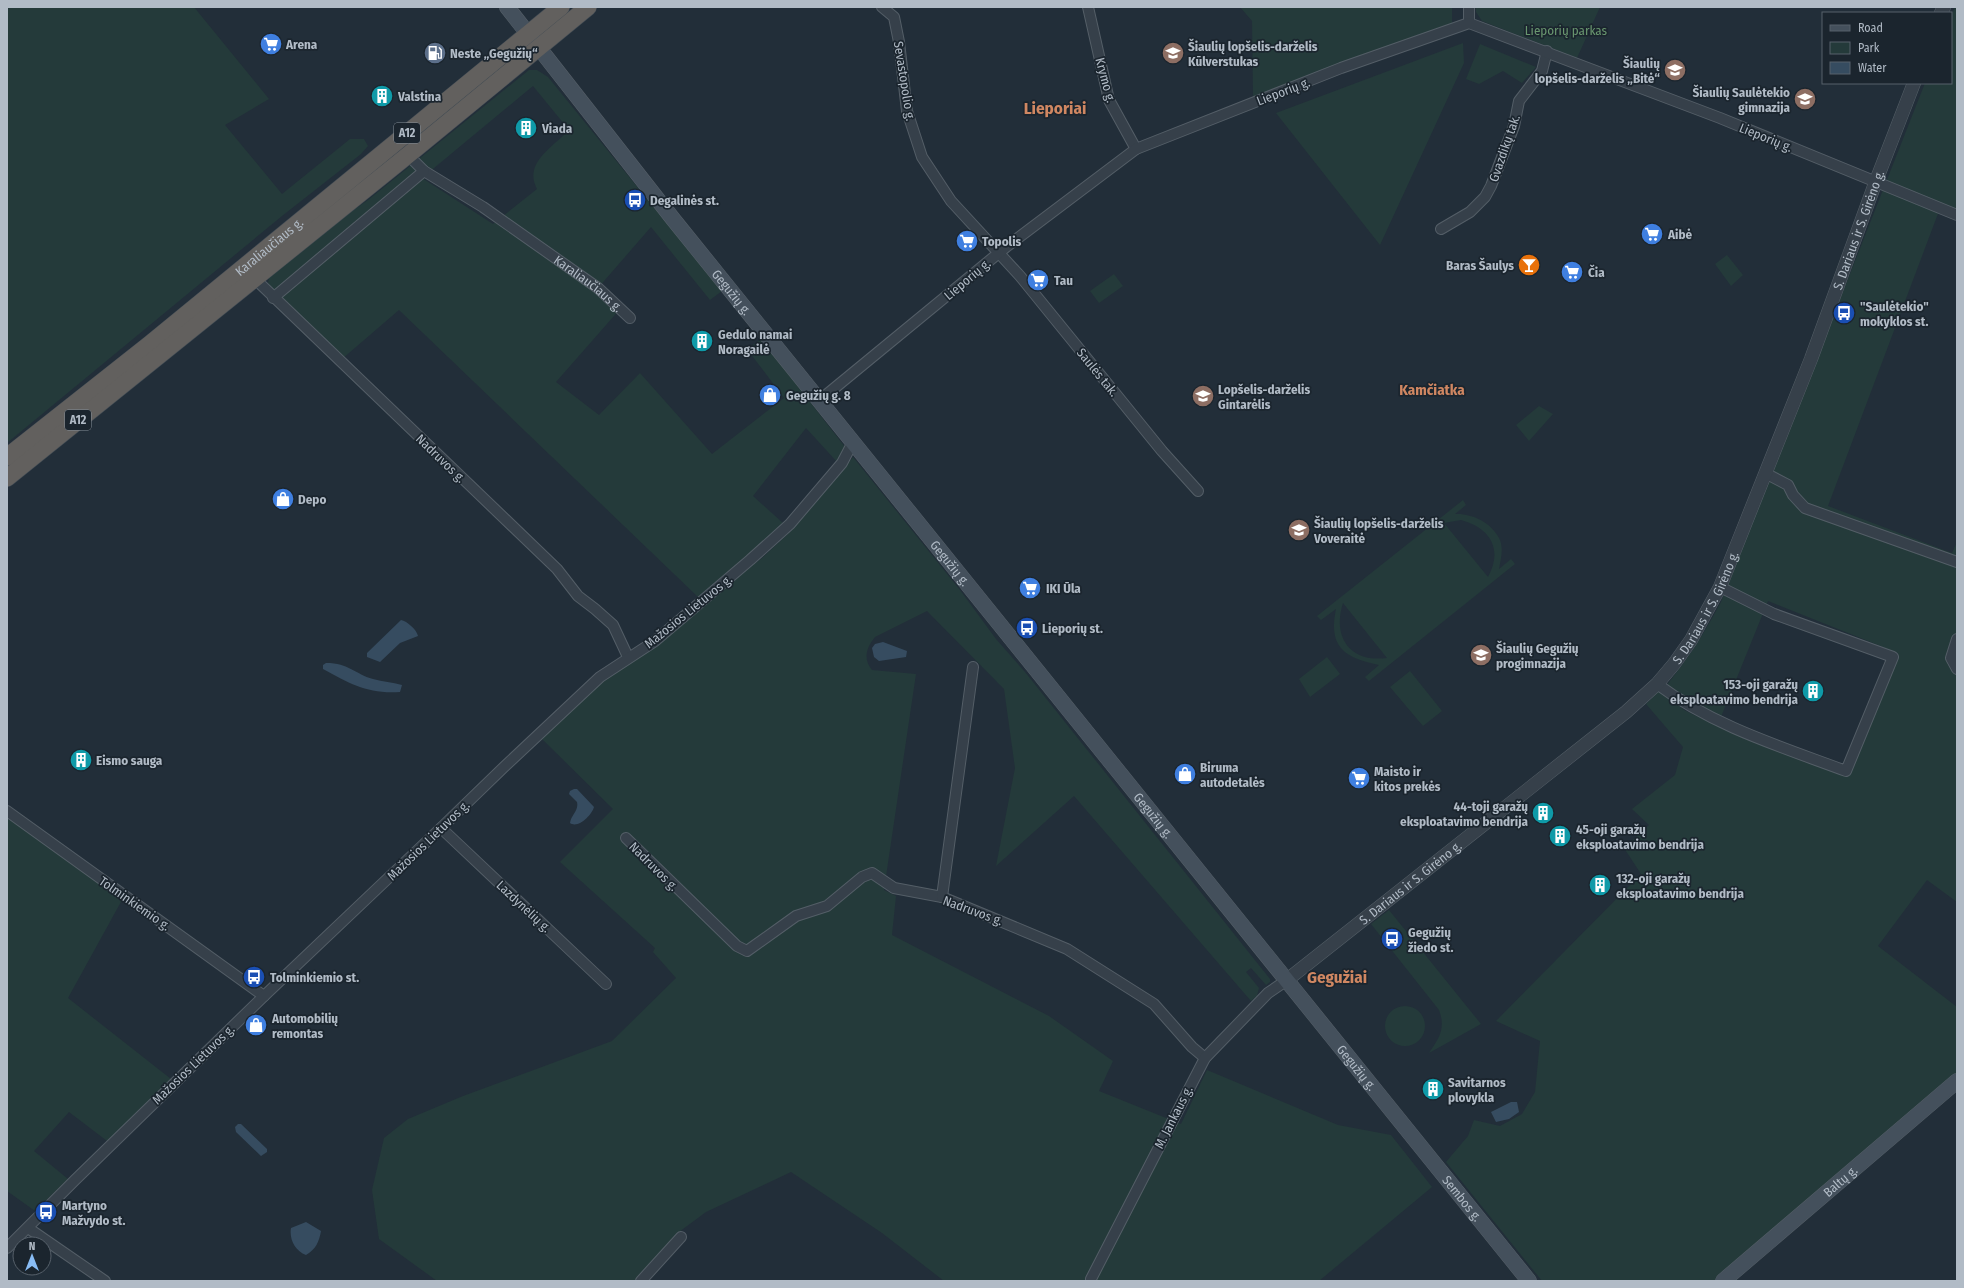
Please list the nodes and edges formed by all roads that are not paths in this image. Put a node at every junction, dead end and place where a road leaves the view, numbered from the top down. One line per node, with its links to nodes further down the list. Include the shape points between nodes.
1 (507, 7): 8 (main road, Gegužių g.)
2 (561, 7): 8 (highway, A12)
3 (588, 7): 9 (highway, A12)
4 (882, 7): 18 (street, Sevastopolio g., via 894,18 907,111 922,157 951,201)
5 (1088, 7): 12 (street, Krymo g., via 1109,100)
6 (1469, 7): 7 (street)
7 (1469, 23): 10 (street, Lieporių g.); 12 (street, Lieporių g., via 1341,68)
8 (528, 32): 9 (main road, Gegužių g.); 19 (highway, Karaliaučiaus g. / A12)
9 (540, 47): 13 (highway, Karaliaučiaus g. / A12); 22 (main road, Gegužių g., via 673,219)
10 (1547, 51): 15 (street, Lieporių g.); 17 (street, Gvazdikų tak., via 1542,71 1519,101 1514,126 1491,186 1470,212)
11 (1914, 84): 15 (street, S. Dariaus ir S. Girėno g.)
12 (1136, 149): 18 (street, Lieporių g.)
13 (408, 155): 14 (street, Karaliaučiaus g.); 19 (highway, Karaliaučiaus g. / A12)
14 (424, 171): 20 (street); 21 (street, Karaliaučiaus g., via 483,207 598,288)
15 (1876, 181): 16 (street, Lieporių g.); 25 (street, S. Dariaus ir S. Girėno g., via 1832,305)
16 (1957, 215)
17 (1441, 229)
18 (998, 253): 22 (street, Lieporių g.); 27 (street, Saulės tak., via 1020,276 1162,451)
19 (248, 273): 20 (street, Nadruvos g.); 24 (highway, Karaliaučiaus g. / A12, via 150,344); 26 (highway, Karaliaučiaus g. / A12)
20 (273, 298): 31 (street, Nadruvos g., via 557,569 578,596 613,625)
21 (630, 318)
22 (820, 400): 23 (main road, Gegužių g.)
23 (853, 442): 31 (street, Mažosios Lietuvos g., via 842,463 790,524 654,641); 39 (main road, Gegužių g.)
24 (7, 457)
25 (1764, 473): 28 (street, via 1788,485 1805,508); 29 (street, S. Dariaus ir S. Girėno g.)
26 (7, 478)
27 (1198, 491)
28 (1957, 562)
29 (1720, 587): 34 (street, S. Dariaus ir S. Girėno g., via 1691,640); 34 (street, via 1774,614 1892,657 1846,772 1717,720 1694,709)
30 (1957, 639): 33 (street, via 1951,658)
31 (628, 657): 36 (street, Mažosios Lietuvos g., via 600,677)
32 (973, 667): 38 (street)
33 (1957, 669)
34 (1657, 684): 39 (street, S. Dariaus ir S. Girėno g., via 1626,712)
35 (7, 811): 41 (street, Tolminkiemio g.)
36 (441, 828): 40 (street, Lazdynėlių g.); 41 (street, Mažosios Lietuvos g.)
37 (626, 838): 38 (street, Nadruvos g., via 731,941 747,951 796,916 827,906 862,877 872,873 894,888)
38 (942, 897): 42 (street, Nadruvos g., via 1067,949 1154,1004)
39 (1287, 980): 42 (street, M. Jankaus g., via 1268,992); 44 (main road, Gegužių g.)
40 (606, 984)
41 (264, 996): 45 (street, Mažosios Lietuvos g.)
42 (1205, 1058): 48 (street, M. Jankaus g.)
43 (1957, 1081): 52 (main road, Baltų g.)
44 (1396, 1116): 51 (main road, Sembos g.)
45 (28, 1228): 47 (street, Mažosios Lietuvos g.); 49 (street)
46 (681, 1237): 50 (street)
47 (7, 1248)
48 (1091, 1279)
49 (105, 1281)
50 (641, 1281)
51 (1529, 1281)
52 (1724, 1281)

